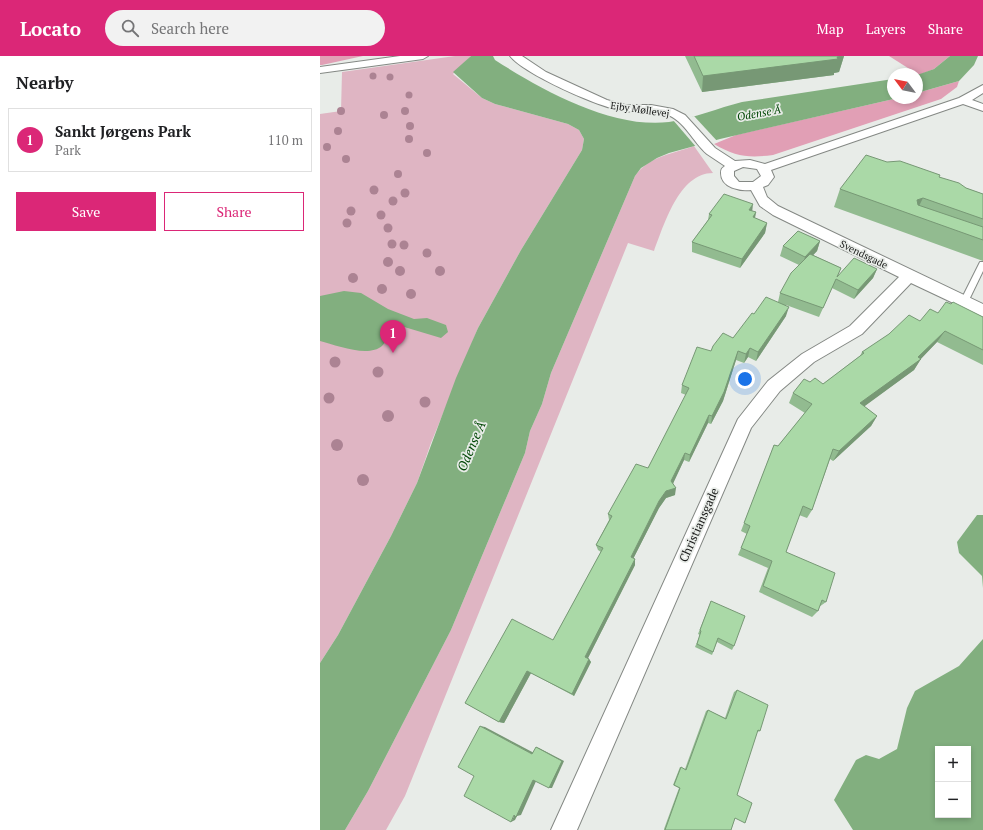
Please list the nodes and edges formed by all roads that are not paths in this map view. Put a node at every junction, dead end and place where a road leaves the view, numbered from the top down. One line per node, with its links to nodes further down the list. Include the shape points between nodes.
1 (423, 56): 3 (street)
2 (515, 56): 7 (street, Ejby Møllevej, via 542,74 603,103 625,108 669,111 682,117 706,145 721,159)
3 (320, 70)
4 (983, 88): 5 (street)
5 (962, 100): 6 (street); 8 (street)
6 (983, 108)
7 (733, 165): 8 (street, via 750,163); 9 (street, via 726,174 728,179 740,186)
8 (764, 168): 9 (street, via 768,177 765,183)
9 (756, 187): 11 (street, Svendsgade, via 758,196 774,210)
10 (983, 264): 12 (lane)
11 (909, 276): 12 (street, Svendsgade); 14 (street, Christiansgade, via 856,330 808,358 774,386 744,424)
12 (964, 302): 13 (street, Svendsgade)
13 (983, 311)
14 (564, 830)

